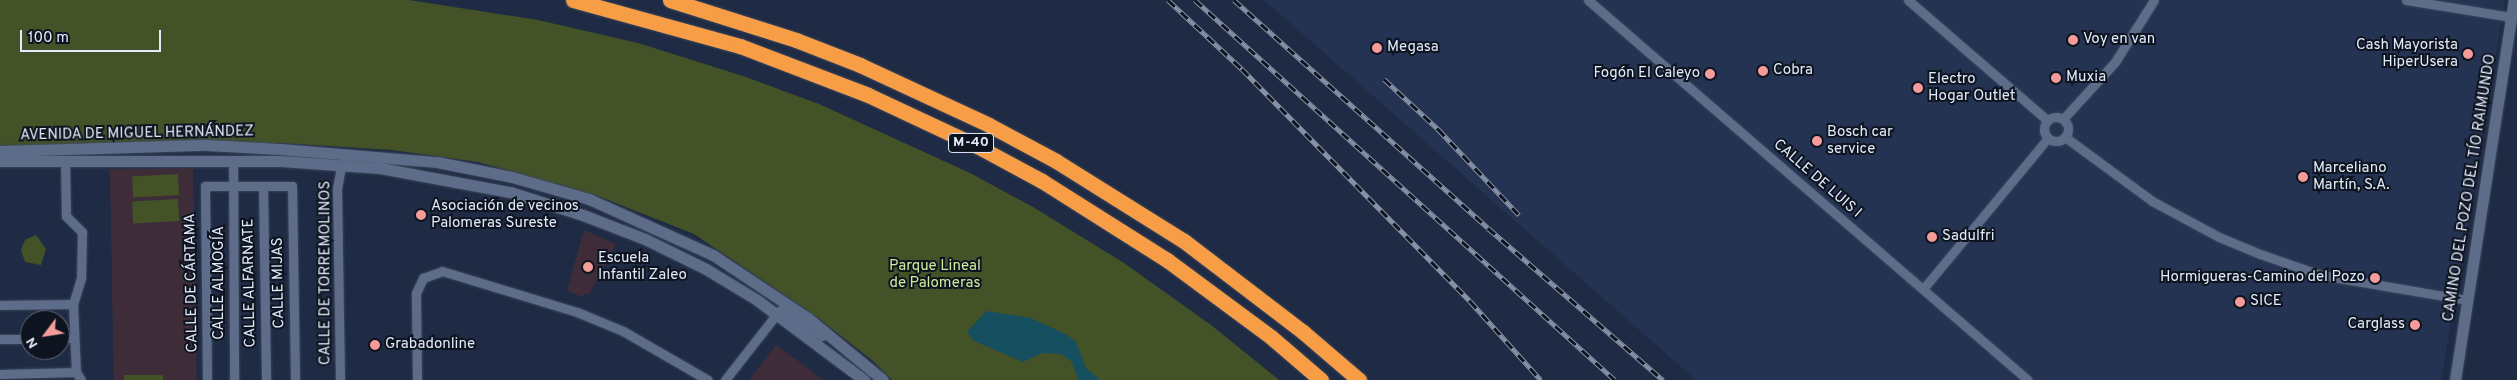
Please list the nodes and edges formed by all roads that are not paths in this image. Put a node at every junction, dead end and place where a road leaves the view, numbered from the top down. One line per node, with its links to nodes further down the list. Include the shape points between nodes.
1 (573, 0): 43 (highway, M-40, via 748,49 868,95 977,146 1042,180 1167,260 1248,319)
2 (670, 0): 44 (highway, M-40, via 796,40 860,65 990,125 1056,161 1184,242 1265,302)
3 (1908, 0): 10 (street)
4 (2154, 0): 9 (street, via 2115,62)
5 (2406, 0): 8 (street)
6 (2514, 0): 8 (street, CAMINO DEL POZO DEL TÍO RAIMUNDO)
7 (1594, 2): 21 (street, CALLE DE LUIS I)
8 (2511, 17): 22 (street, CAMINO DEL POZO DEL TÍO RAIMUNDO)
9 (2064, 119): 10 (street); 11 (street, via 2068,131)
10 (2047, 120): 12 (street, via 2043,126)
11 (2065, 137): 12 (street, via 2060,141); 22 (street, via 2152,201 2219,237 2260,254 2321,275)
12 (2047, 139): 21 (street)
13 (0, 151): 14 (street, AVENIDA DE MIGUEL HERNÁNDEZ, via 207,145)
14 (395, 158): 18 (street, AVENIDA DE MIGUEL HERNÁNDEZ, via 350,159); 30 (street, AVENIDA DE MIGUEL HERNÁNDEZ, via 437,162 512,177 588,199 652,226 713,255 765,287)
15 (233, 160): 17 (street, AVENIDA DE MIGUEL HERNÁNDEZ); 18 (street, AVENIDA DE MIGUEL HERNÁNDEZ); 19 (street, CALLE ALMOGÍA)
16 (0, 161): 17 (street, AVENIDA DE MIGUEL HERNÁNDEZ)
17 (65, 161): 23 (street, via 66,216 82,232 81,278)
18 (341, 167): 25 (street, AVENIDA DE MIGUEL HERNÁNDEZ, via 380,168 440,178 510,192 583,215 645,239 706,269); 37 (street, CALLE DE TORREMOLINOS, via 337,189)
19 (233, 186): 20 (street); 33 (street, CALLE DE CÁRTAMA, via 205,186); 34 (street, CALLE ALMOGÍA)
20 (262, 186): 35 (street, CALLE ALFARNATE); 36 (street, CALLE MIJAS, via 292,186)
21 (1923, 289): 45 (street, CALLE DE LUIS I)
22 (2468, 300): 46 (street, CAMINO DEL POZO DEL TÍO RAIMUNDO)
23 (73, 304): 24 (street); 28 (street)
24 (0, 305)
25 (776, 313): 30 (street, AVENIDA DE MIGUEL HERNÁNDEZ, via 785,309); 40 (street); 41 (street, AVENIDA DE MIGUEL HERNÁNDEZ)
26 (20, 338): 29 (street)
27 (70, 338): 28 (street)
28 (74, 338): 32 (street)
29 (0, 339)
30 (868, 366): 42 (street, AVENIDA DE MIGUEL HERNÁNDEZ)
31 (0, 374): 32 (street)
32 (78, 376)
33 (207, 380)
34 (234, 380)
35 (266, 380)
36 (294, 380)
37 (340, 380)
38 (417, 380): 39 (street, via 416,293 423,278 442,271 569,309 623,331)
39 (708, 380)
40 (725, 380)
41 (864, 380)
42 (883, 380)
43 (1321, 380)
44 (1359, 380)
45 (2028, 380)
46 (2455, 380)

